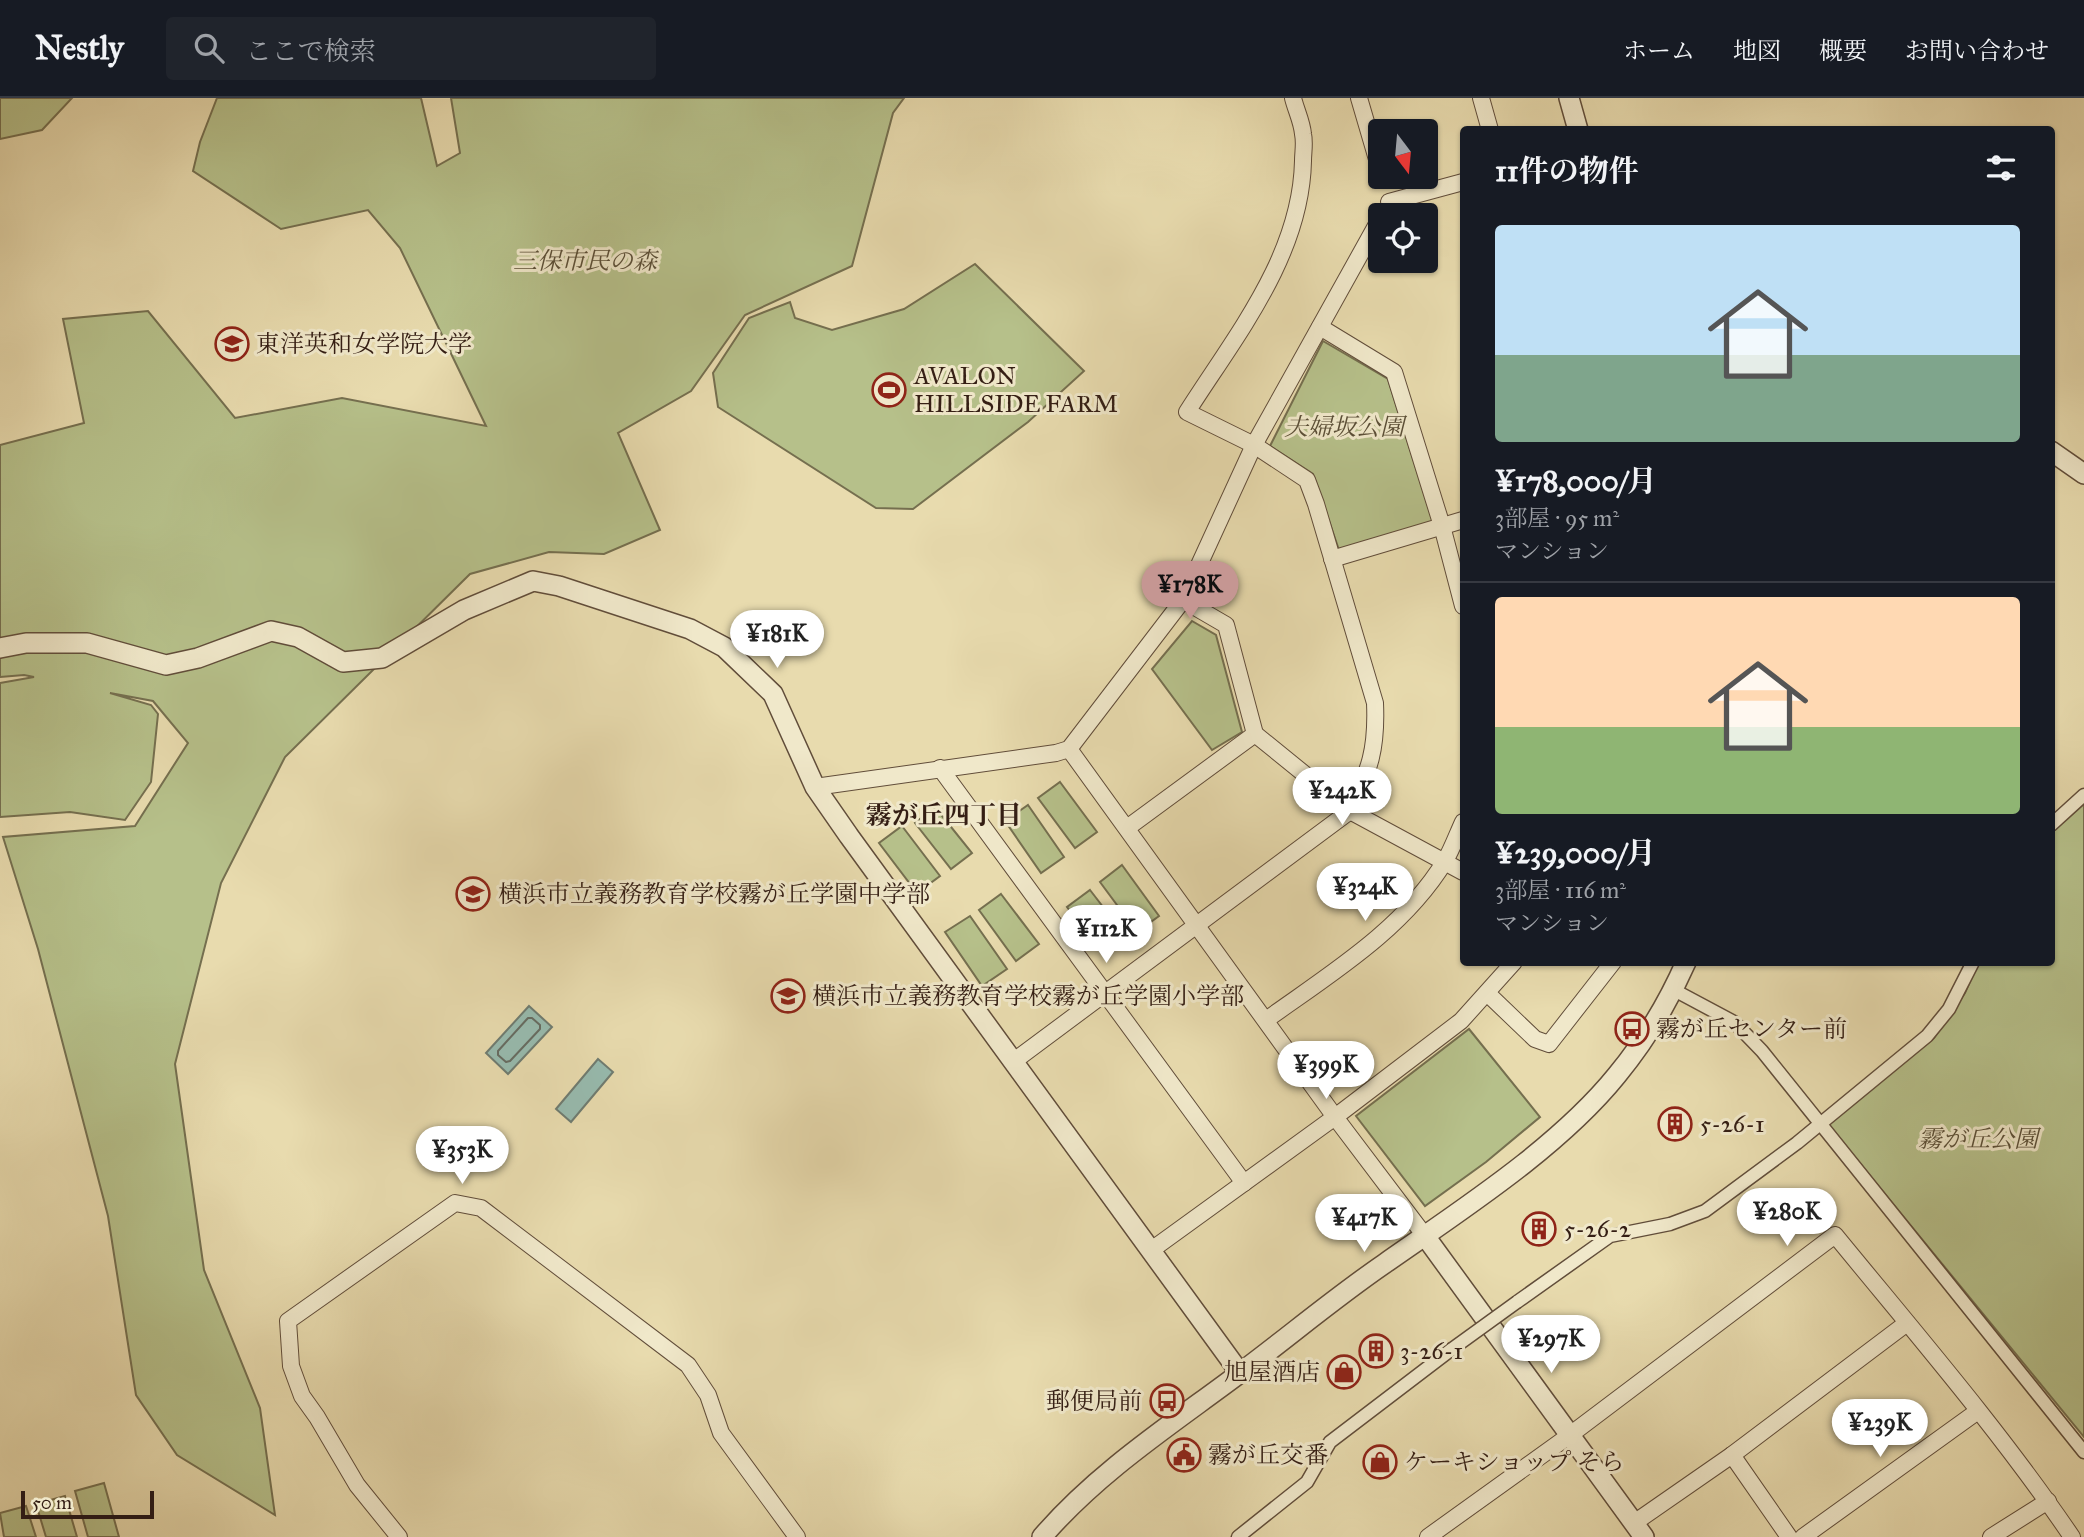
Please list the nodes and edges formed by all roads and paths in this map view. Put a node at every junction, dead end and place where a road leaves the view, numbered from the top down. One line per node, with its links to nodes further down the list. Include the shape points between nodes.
1 (1293, 98): 12 (street, via 1304,135 1303,172 1298,207 1282,257 1187,412)
2 (1359, 98): 7 (street)
3 (1481, 98): 5 (street)
4 (1569, 98): 6 (street)
5 (1489, 126)
6 (1577, 126)
7 (1368, 130)
8 (1460, 186): 9 (street)
9 (1410, 203)
10 (1368, 241): 11 (street)
11 (1320, 327): 12 (street); 16 (street, via 1394,372)
12 (1254, 445): 17 (street, via 1307,480); 19 (street)
13 (2055, 454): 14 (street)
14 (2084, 474)
15 (1460, 521): 16 (street)
16 (1442, 526): 17 (street); 18 (street)
17 (1332, 559): 26 (street, via 1375,702 1373,757)
18 (1460, 595)
19 (1183, 600): 21 (street, via 1226,625); 22 (street)
20 (0, 648): 24 (street, via 87,643 166,665 271,631 298,637 343,662 382,658 464,610 533,581 627,607 690,629 724,647 773,694)
21 (1255, 734): 26 (street); 28 (street)
22 (1069, 749): 23 (street); 28 (street)
23 (940, 768): 24 (street); 39 (street)
24 (815, 787): 41 (street)
25 (2084, 794): 27 (street)
26 (1350, 811): 30 (street); 32 (street)
27 (2055, 821)
28 (1127, 828): 32 (street)
29 (1460, 828): 30 (street)
30 (1444, 861): 31 (street); 40 (street, via 1384,931)
31 (1460, 870)
32 (1197, 926): 39 (street); 40 (street)
33 (1511, 966): 38 (street)
34 (1610, 966): 38 (street, via 1549,1044 1535,1039)
35 (1684, 966): 37 (street)
36 (1971, 966): 57 (street, bridge, via 1949,1009 1927,1036 1797,1143 1705,1211 1670,1224 1610,1236 1329,1442 1307,1482)
37 (1674, 989): 44 (street, via 1617,1076 1577,1118); 50 (street, via 1734,1022 1762,1051)
38 (1487, 993): 42 (street, via 1461,1021)
39 (1104, 994): 41 (street); 43 (street)
40 (1266, 1020): 42 (street)
41 (1014, 1061): 45 (street)
42 (1335, 1117): 43 (street); 44 (street)
43 (1244, 1183): 45 (street)
44 (1425, 1236): 47 (street); 49 (street)
45 (1150, 1251): 47 (street)
46 (1907, 1323): 48 (street); 49 (street, via 1835,1234); 51 (street)
47 (1240, 1373): 56 (street, via 1112,1469)
48 (1978, 1411): 52 (street); 60 (street)
49 (1570, 1436): 53 (street); 58 (street)
50 (2084, 1452)
51 (1732, 1455): 53 (street); 59 (street)
52 (2048, 1502): 61 (street); 62 (street)
53 (1639, 1530)
54 (398, 1537): 55 (street, via 357,1485 302,1395 291,1366 288,1321 455,1203 481,1208 688,1365 708,1395 721,1433)
55 (797, 1537)
56 (1042, 1537)
57 (1238, 1537)
58 (1428, 1537)
59 (1789, 1537)
60 (1803, 1537)
61 (1991, 1537)
62 (2072, 1537)

